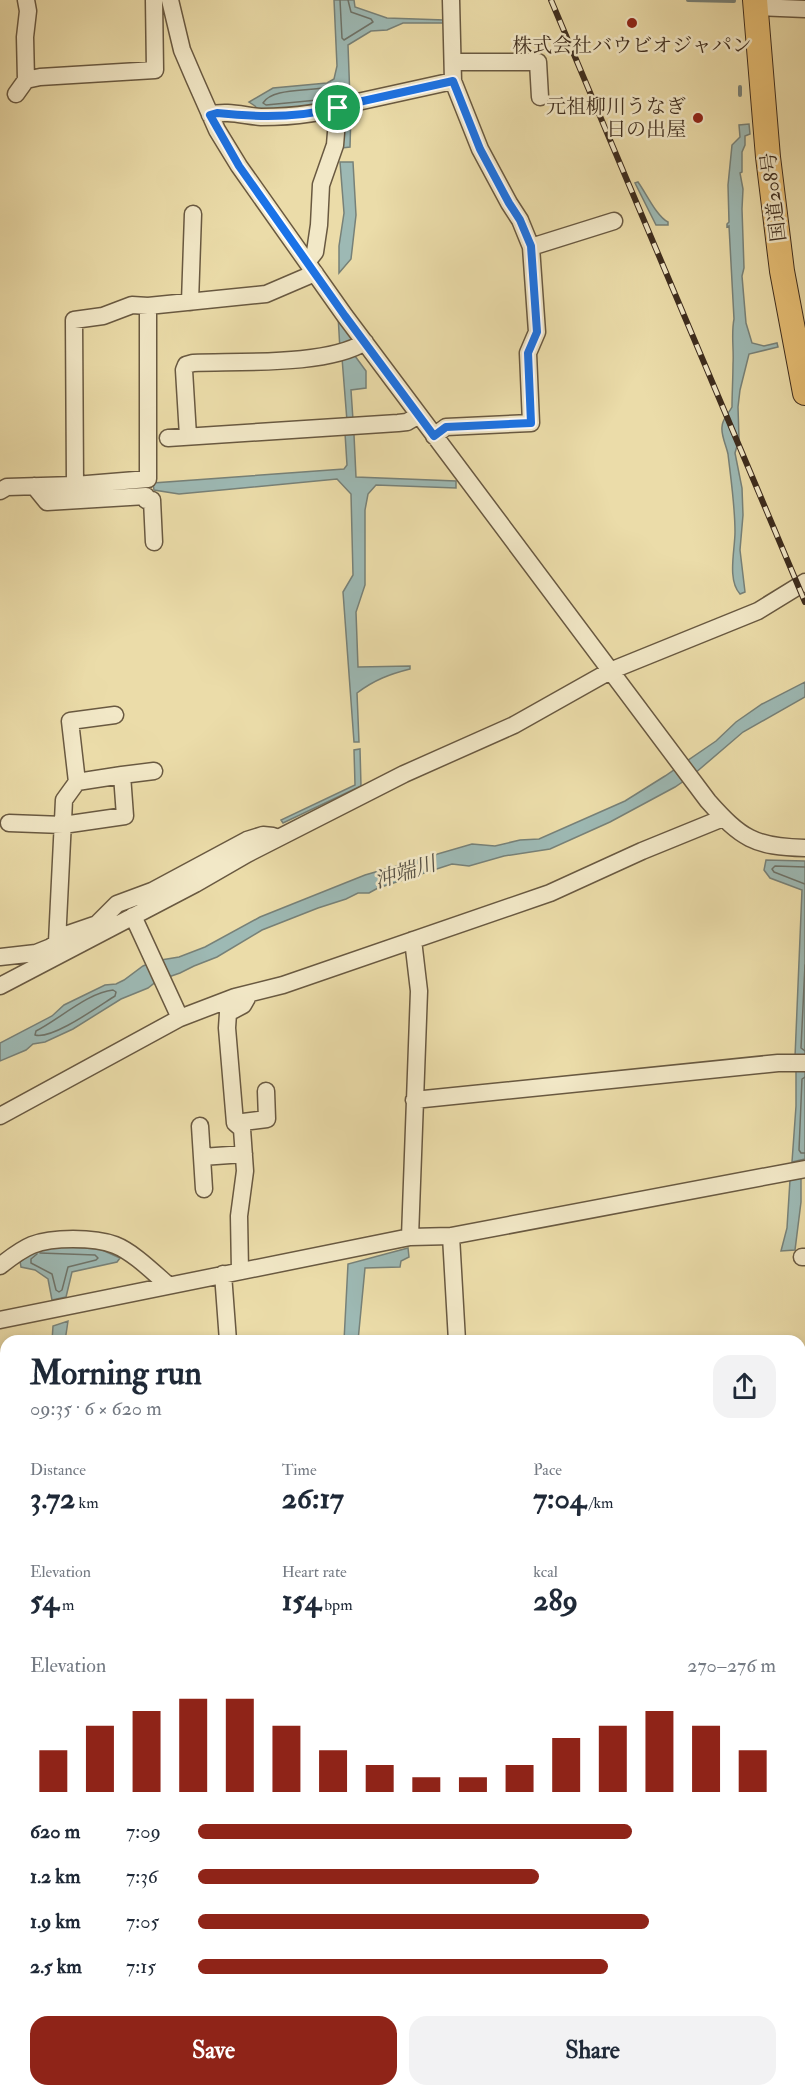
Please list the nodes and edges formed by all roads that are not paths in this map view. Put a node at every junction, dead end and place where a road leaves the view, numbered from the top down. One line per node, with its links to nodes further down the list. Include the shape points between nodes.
1 (26, 0): 8 (street)
2 (154, 0): 8 (street, via 155,70)
3 (170, 0): 13 (street, via 183,50)
4 (451, 0): 7 (street)
5 (755, 3): 6 (street); 21 (highway, 国道208号, via 782,272)
6 (805, 9)
7 (453, 62): 9 (street); 11 (street, via 538,62)
8 (26, 80): 10 (street)
9 (453, 81): 12 (street); 16 (street, via 480,149)
10 (16, 94)
11 (540, 96)
12 (338, 108): 13 (street, via 278,117); 17 (street, via 335,145 321,185)
13 (210, 115): 17 (street, via 239,166)
14 (193, 214): 18 (street)
15 (614, 221): 16 (street)
16 (531, 246): 24 (street, via 537,332 528,353 531,423 446,427)
17 (311, 267): 18 (street, via 266,294); 20 (street)
18 (190, 302): 19 (street)
19 (148, 306): 26 (street, via 132,305 103,316 74,320); 26 (street, via 148,479)
20 (364, 342): 22 (street); 23 (street, via 352,350 326,356 186,365)
21 (805, 393)
22 (419, 415): 23 (street, via 398,423); 24 (street)
23 (188, 436): 25 (street)
24 (434, 436): 31 (street)
25 (168, 438)
26 (75, 485): 27 (street)
27 (34, 486): 28 (street); 29 (street, via 47,502 146,496 146,500 152,500)
28 (0, 491)
29 (154, 542)
30 (805, 582): 31 (street, via 758,611)
31 (613, 674): 36 (street); 39 (street)
32 (115, 715): 35 (street, via 70,720)
33 (154, 771): 34 (street)
34 (122, 775): 35 (street); 38 (street, via 125,816)
35 (77, 782): 38 (street, via 64,800)
36 (723, 818): 40 (street, via 747,838 775,848); 42 (street, via 550,893)
37 (9, 823): 38 (street)
38 (63, 825): 43 (street)
39 (279, 838): 41 (street); 43 (street, via 263,835 226,850 152,891 117,904 97,924)
40 (805, 848)
41 (135, 920): 45 (street); 47 (street)
42 (413, 940): 46 (street); 50 (street, via 419,991)
43 (57, 942): 44 (street, via 36,953)
44 (0, 957)
45 (0, 986)
46 (249, 994): 47 (street); 52 (street, via 243,1005 228,1013 226,1028)
47 (178, 1014): 51 (street)
48 (805, 1063): 50 (street)
49 (266, 1090): 52 (street, via 267,1119)
50 (414, 1100): 59 (street)
51 (0, 1116)
52 (235, 1123): 54 (street, via 242,1129)
53 (200, 1126): 55 (street)
54 (244, 1154): 55 (street); 61 (street)
55 (202, 1157): 57 (street)
56 (805, 1169): 58 (street)
57 (204, 1189)
58 (451, 1236): 59 (street); 66 (street)
59 (410, 1238): 61 (street)
60 (0, 1266): 63 (street, via 32,1245 86,1240 116,1245)
61 (240, 1271): 62 (street)
62 (223, 1274): 63 (street); 65 (street)
63 (168, 1285): 64 (street)
64 (0, 1320)
65 (228, 1335)
66 (457, 1335)

